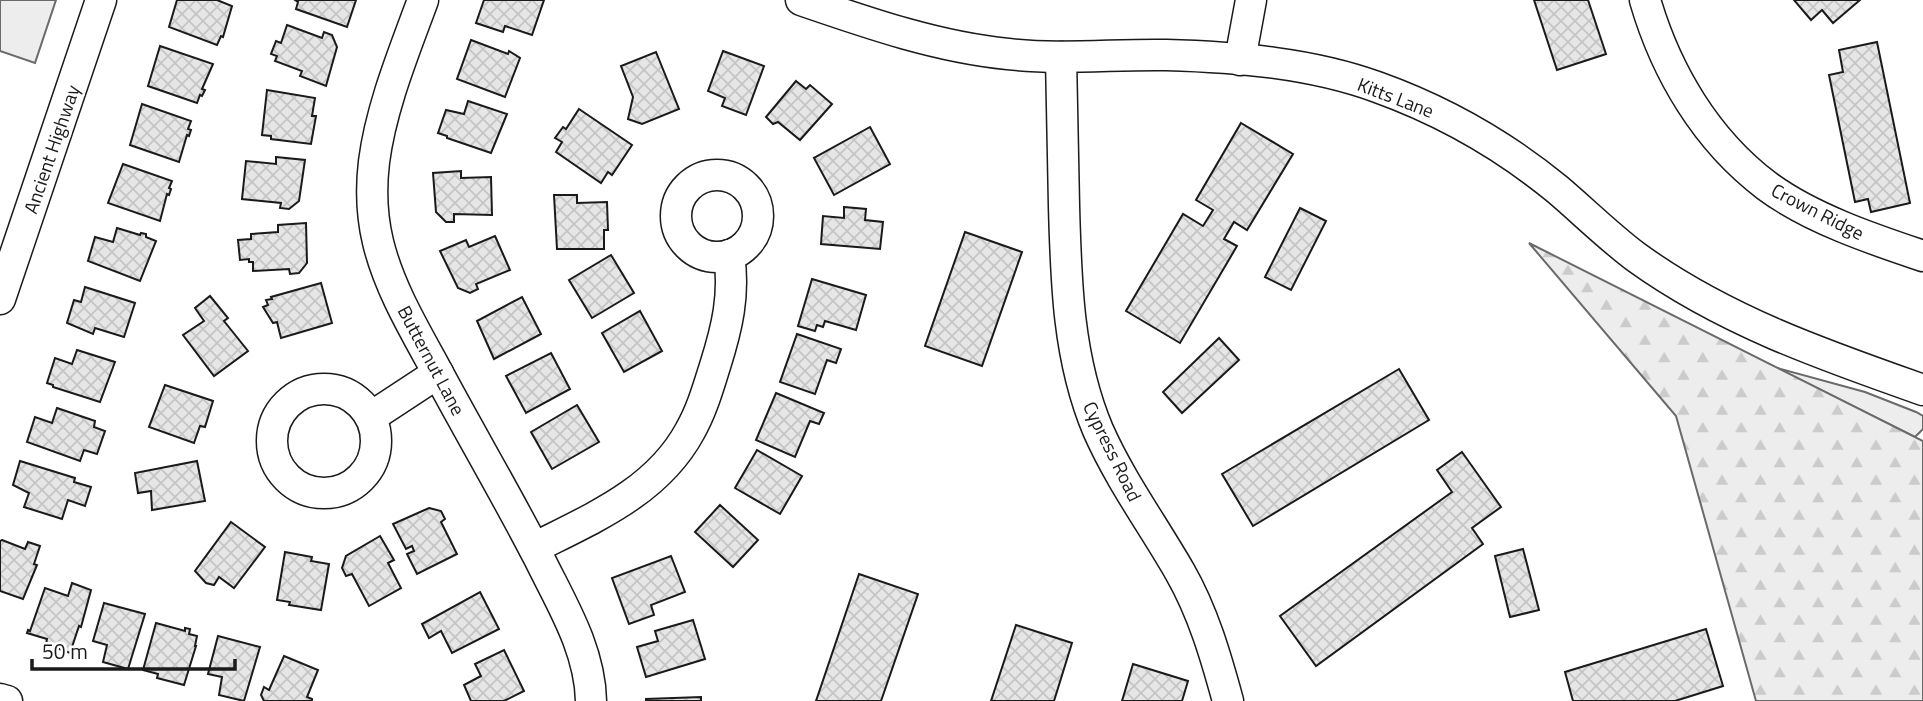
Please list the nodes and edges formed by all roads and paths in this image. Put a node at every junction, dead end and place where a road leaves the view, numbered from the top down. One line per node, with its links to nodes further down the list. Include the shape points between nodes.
1 (102, 0): 10 (street, Ancient Highway)
2 (423, 0): 11 (street, Butternut Lane, via 383,120 374,163 373,201 378,241 393,285)
3 (801, 0): 6 (street, Kitts Lane, via 954,47)
4 (1251, 0): 7 (street)
5 (1645, 0): 9 (street, Crown Ridge, via 1677,80 1705,122 1742,164 1795,203 1858,233)
6 (1061, 57): 7 (street, Kitts Lane, via 1165,55); 18 (street, Cypress Road, via 1067,284 1080,382 1121,476 1187,587)
7 (1240, 60): 12 (street, Kitts Lane, via 1323,72 1376,87 1472,129 1557,189 1636,257 1723,310 1767,333)
8 (729, 256): 14 (street, via 732,300 728,326 690,432 656,475 635,493)
9 (1923, 256)
10 (0, 299)
11 (438, 373): 13 (street); 14 (street, Butternut Lane)
12 (1923, 390)
13 (371, 417)
14 (534, 548): 17 (street, Butternut Lane, via 574,627)
15 (0, 699): 16 (street)
16 (8, 701)
17 (591, 701)
18 (1228, 701)

